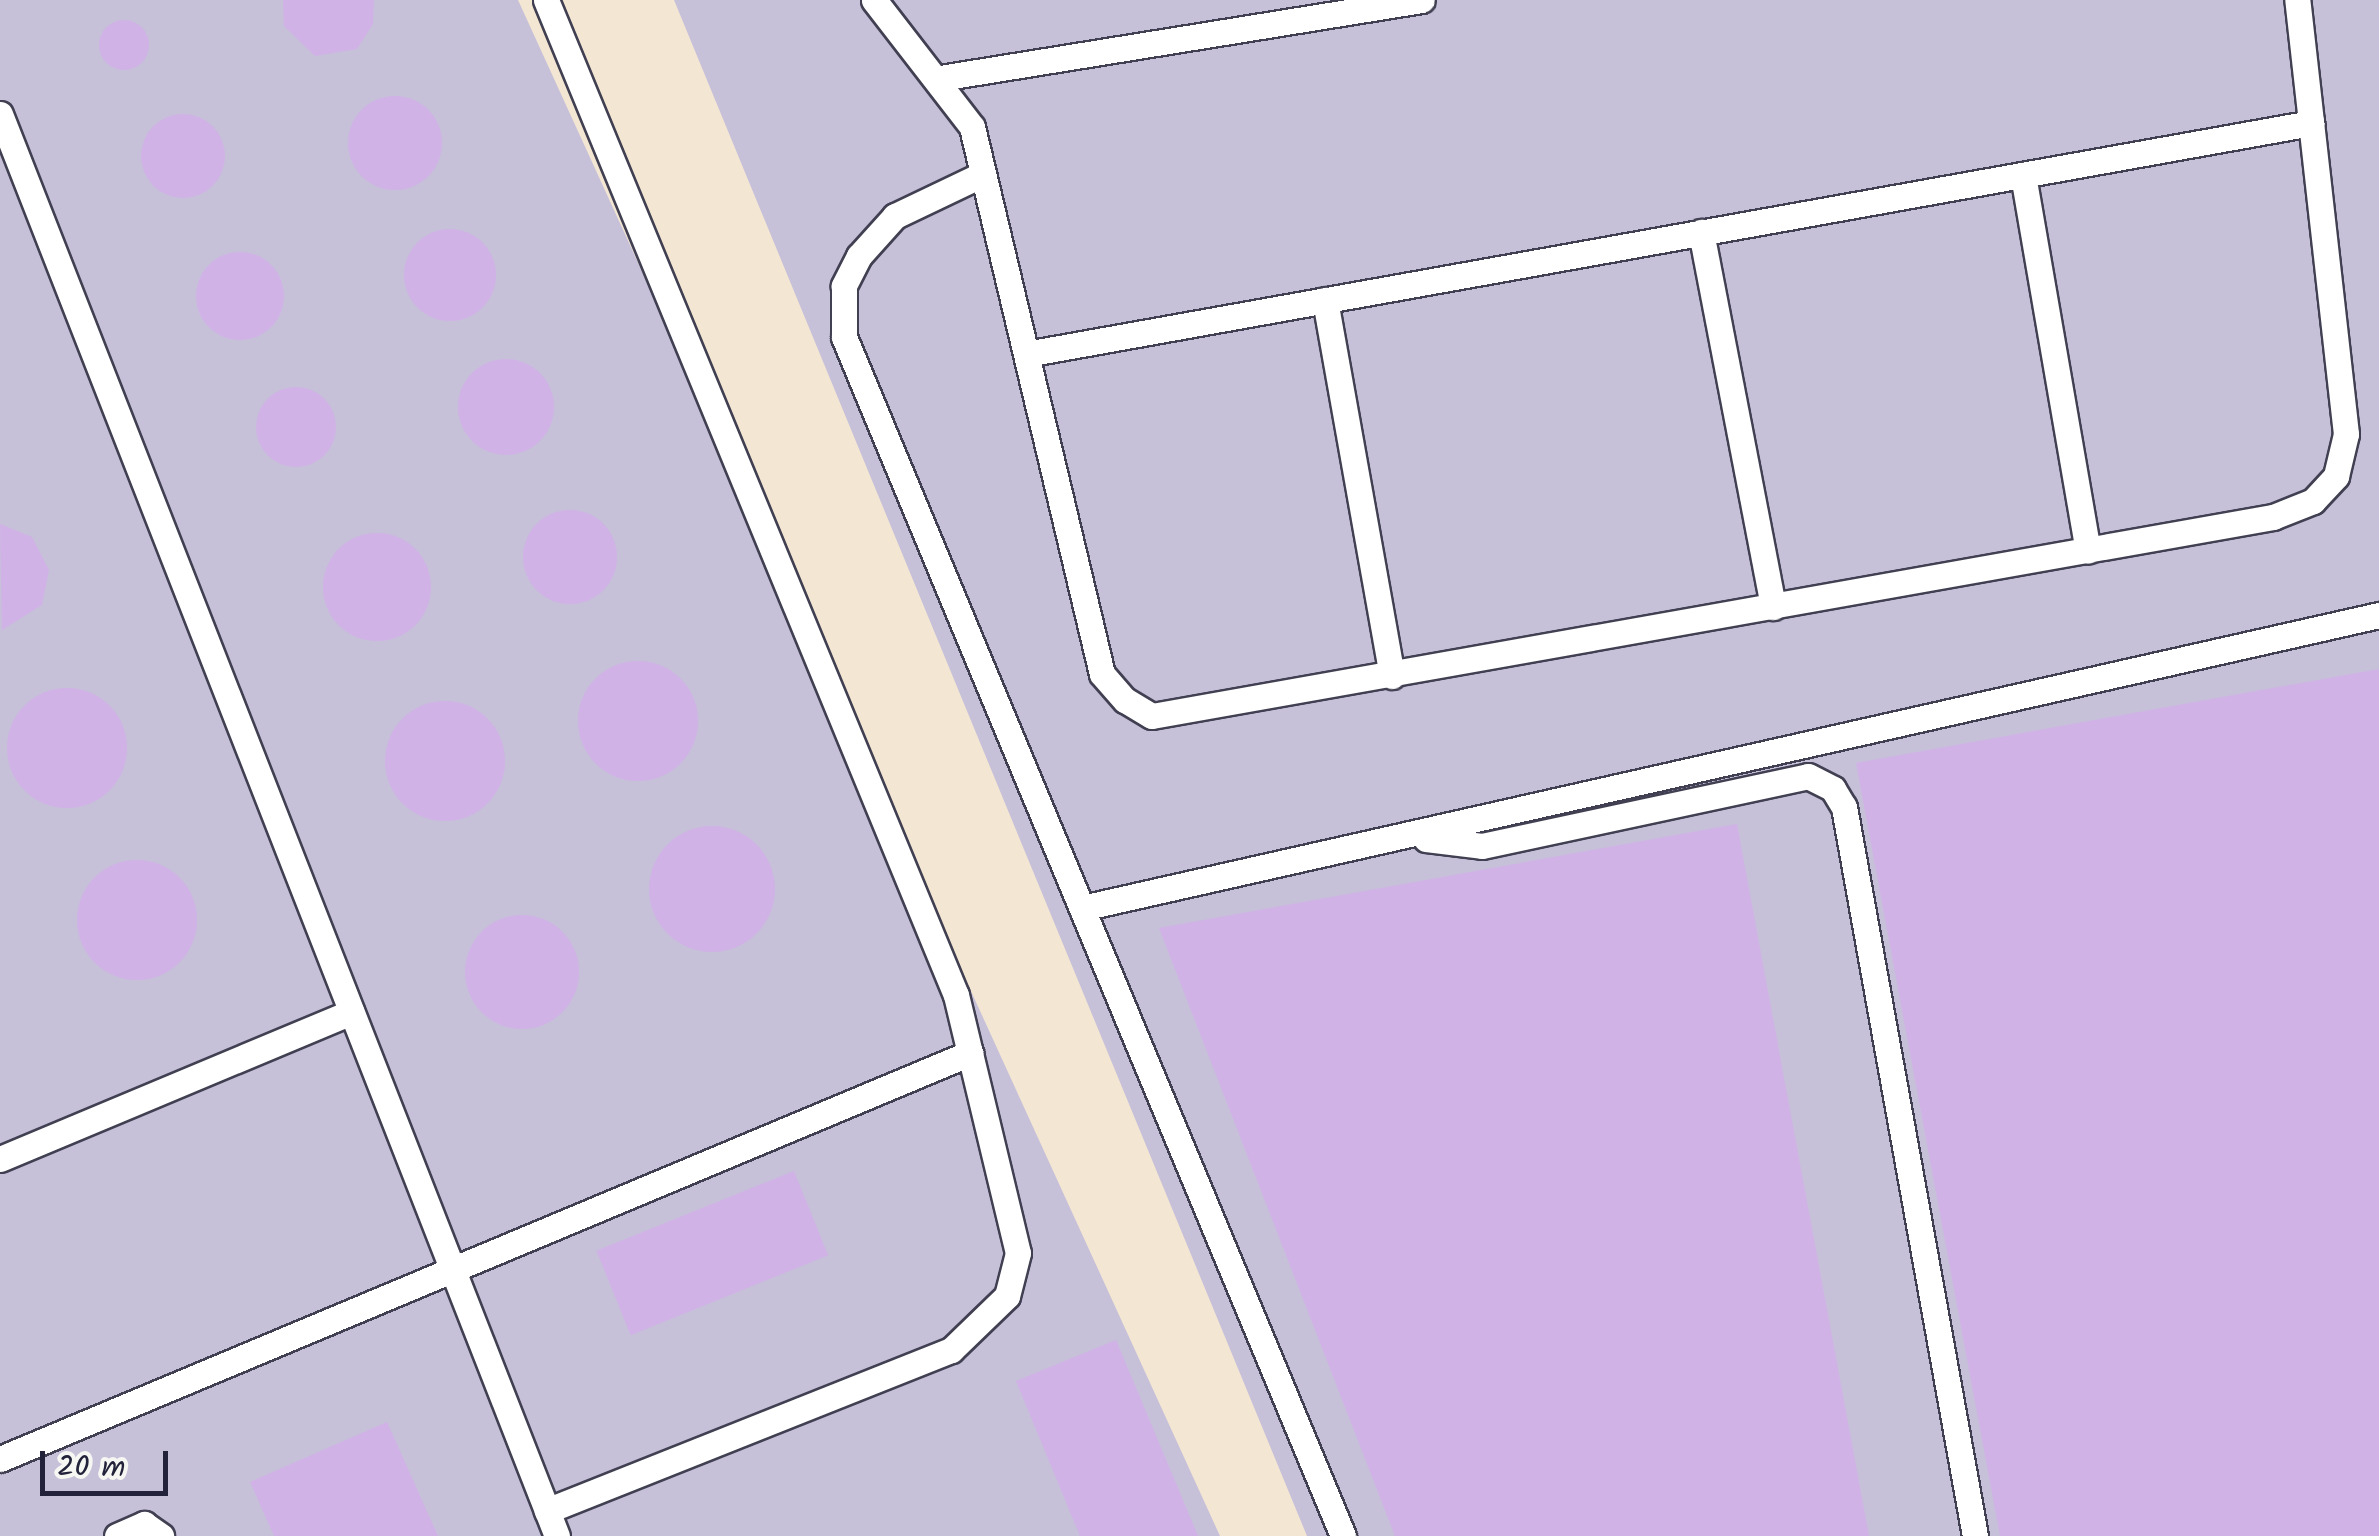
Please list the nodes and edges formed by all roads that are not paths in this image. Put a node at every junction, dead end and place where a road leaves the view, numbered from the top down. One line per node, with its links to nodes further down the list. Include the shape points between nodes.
1 (546, 0): 20 (lane, via 956,996)
2 (874, 0): 5 (lane)
3 (1422, 0): 5 (lane)
4 (2297, 0): 7 (lane)
5 (940, 78): 8 (lane, via 972,126)
6 (0, 114): 19 (lane)
7 (2311, 123): 9 (lane); 13 (lane, via 2346,434 2336,476 2314,502 2272,517)
8 (983, 174): 12 (lane); 18 (lane, via 895,216 859,256 844,286 844,336)
9 (2023, 175): 10 (lane); 13 (lane)
10 (1701, 232): 11 (lane); 14 (lane)
11 (1325, 300): 12 (lane); 16 (lane)
12 (1026, 354): 16 (lane, via 1102,674 1125,700 1152,716 1180,714)
13 (2088, 550): 14 (lane)
14 (1773, 607): 16 (lane)
15 (2379, 615): 17 (lane)
16 (1392, 676)
17 (1410, 836): 18 (lane); 29 (lane, via 1482,846 1808,776 1833,789 1844,807)
18 (1082, 908): 28 (lane)
19 (351, 1012): 21 (lane); 22 (lane)
20 (970, 1053): 22 (lane); 24 (lane, via 1018,1253 1007,1296 983,1326 951,1350)
21 (0, 1158)
22 (452, 1270): 23 (lane); 24 (lane)
23 (0, 1459)
24 (547, 1511): 27 (lane)
25 (117, 1536): 26 (lane, via 144,1524)
26 (161, 1536)
27 (556, 1536)
28 (1344, 1536)
29 (1975, 1536)

